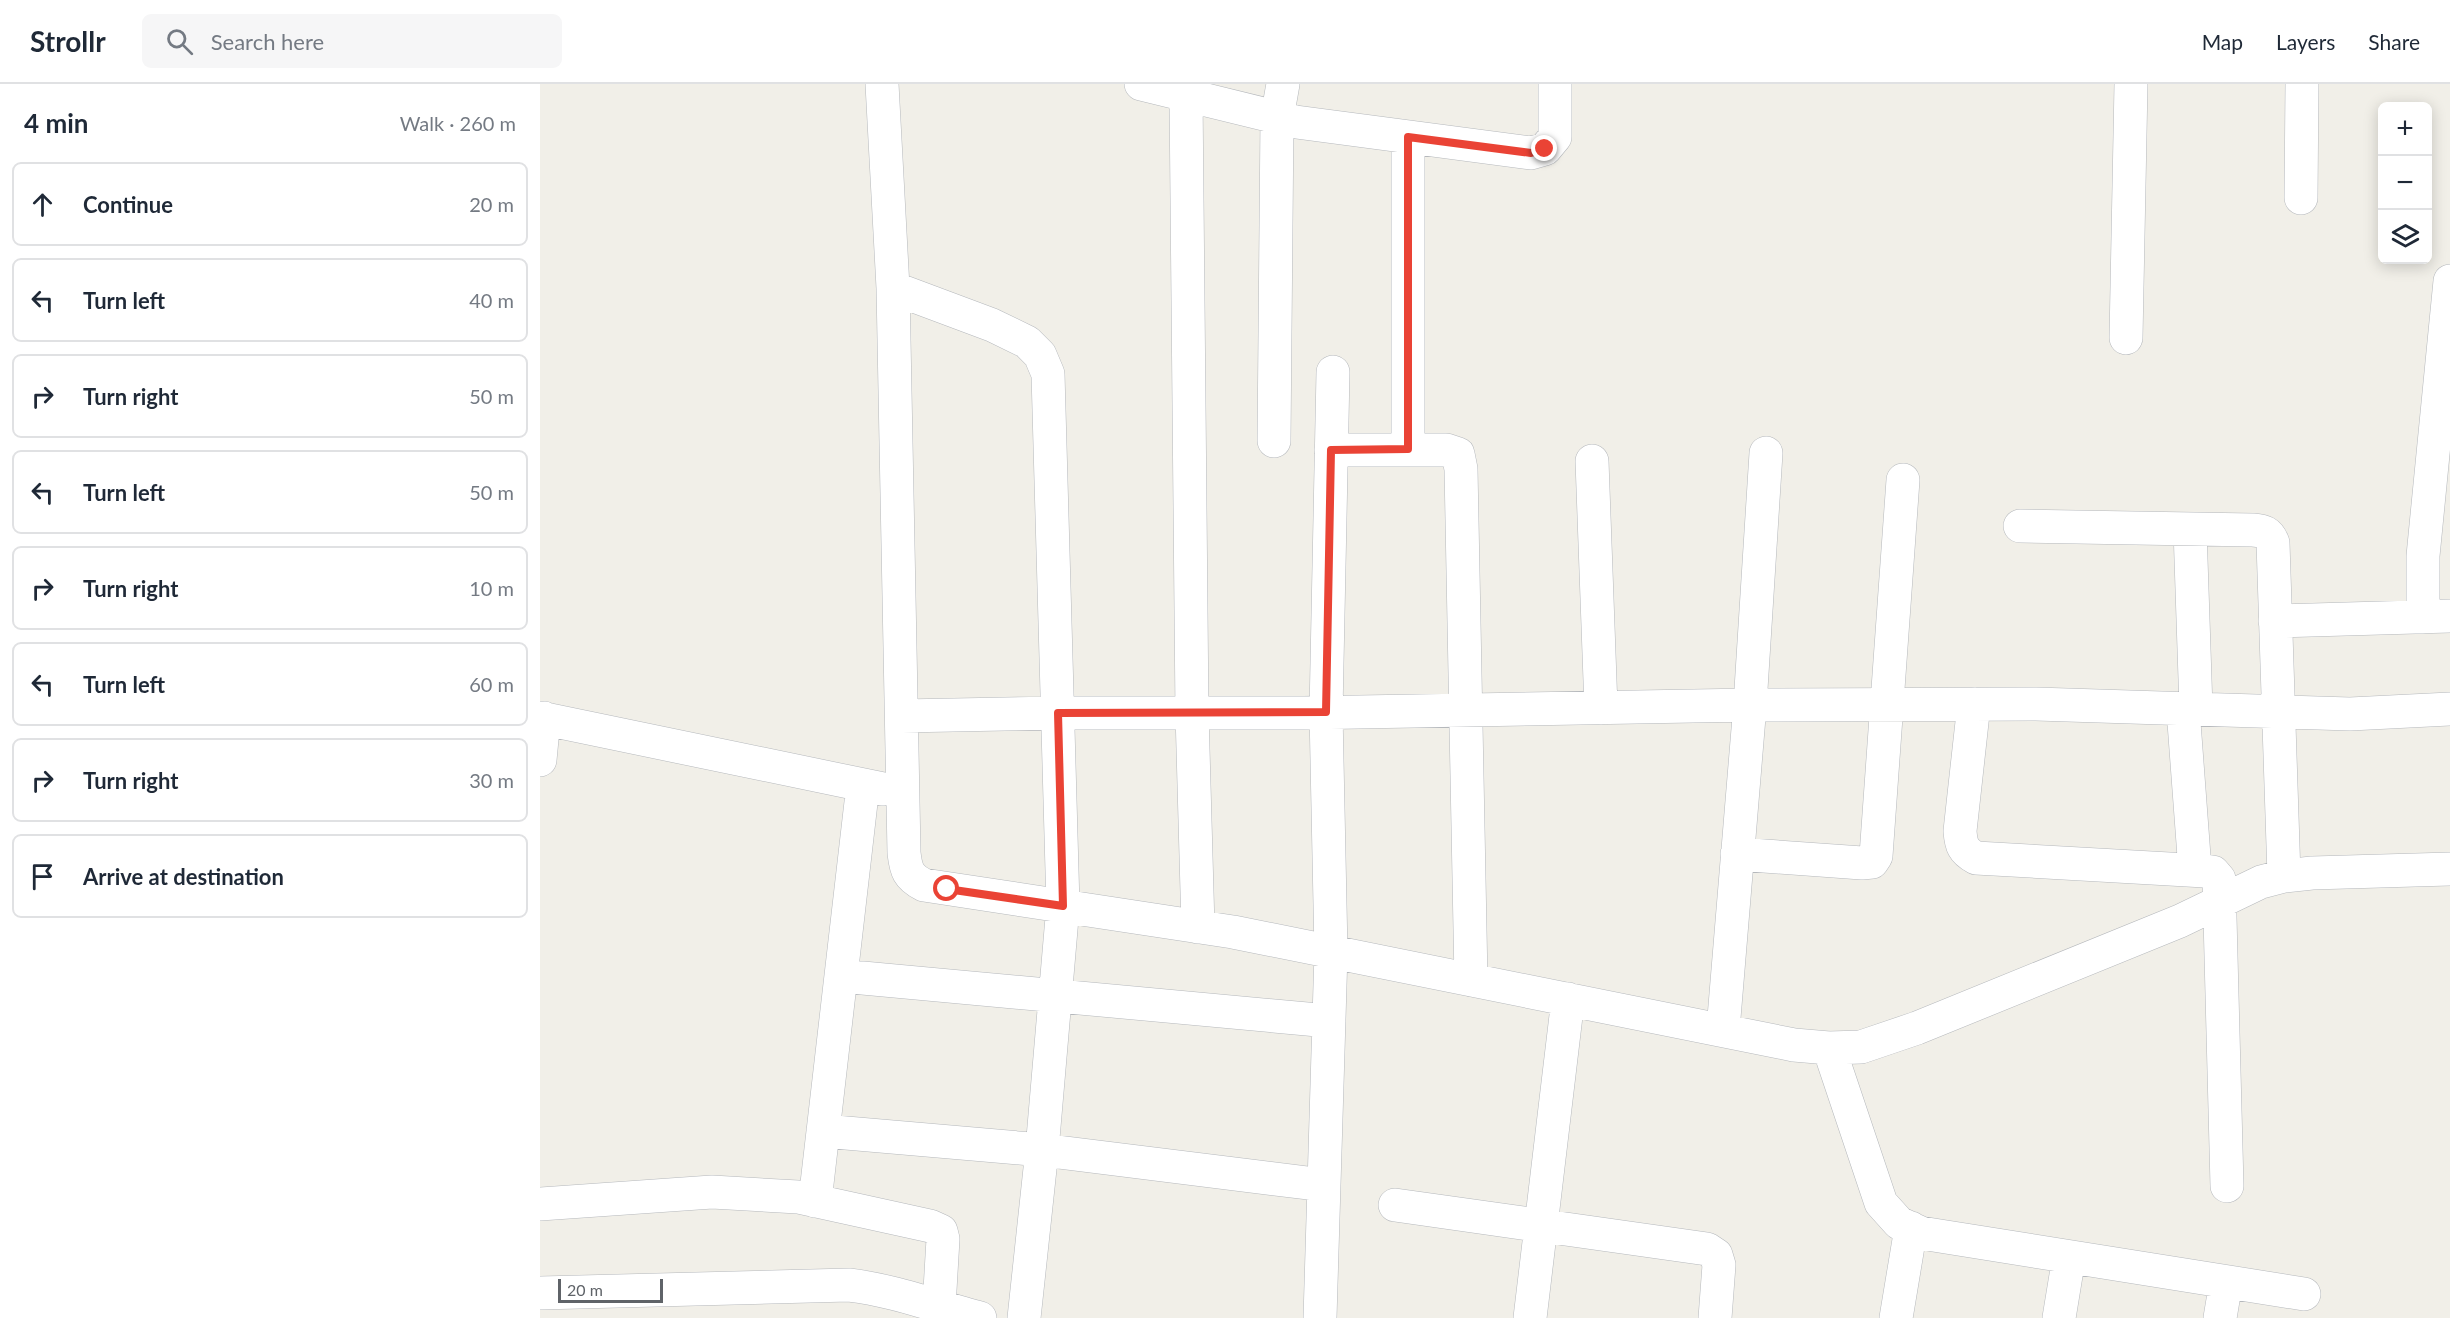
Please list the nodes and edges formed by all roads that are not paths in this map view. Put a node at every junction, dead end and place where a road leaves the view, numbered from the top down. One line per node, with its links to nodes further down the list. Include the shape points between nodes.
1 (882, 84): 12 (street)
2 (1141, 84): 7 (street)
3 (1283, 84): 8 (street)
4 (1555, 84): 9 (street, via 1555,137 1545,149 1531,153)
5 (2131, 84): 13 (street)
6 (2302, 84): 10 (street)
7 (1186, 95): 8 (street); 36 (street)
8 (1277, 118): 9 (street); 16 (street)
9 (1408, 137): 17 (street)
10 (2301, 198)
11 (2450, 280): 15 (street)
12 (893, 288): 35 (street, via 1027,342 1040,355 1048,374); 37 (street)
13 (2126, 338)
14 (1333, 372): 18 (street)
15 (2442, 432): 24 (street, via 2423,556)
16 (1274, 441)
17 (1408, 449): 18 (street); 32 (street, via 1452,450 1458,454)
18 (1331, 450): 34 (street)
19 (1766, 453): 27 (street)
20 (1592, 461): 29 (street)
21 (1903, 480): 28 (street)
22 (2020, 526): 23 (street)
23 (2190, 529): 25 (street, via 2263,531 2271,535); 30 (street)
24 (2437, 617): 25 (street)
25 (2275, 621): 33 (street)
26 (1974, 704): 28 (street); 30 (street); 44 (street, via 1960,831 1960,843 1966,853 1976,858)
27 (1750, 705): 28 (street); 29 (street); 42 (street)
28 (1886, 705): 42 (street, via 1876,856 1872,862)
29 (1600, 708): 32 (street)
30 (2190, 709): 33 (street); 44 (street)
31 (2450, 709): 33 (street, via 2350,714)
32 (1467, 710): 34 (street); 51 (street)
33 (2277, 711): 45 (street)
34 (1326, 712): 36 (street); 49 (street)
35 (1058, 713): 36 (street); 37 (street); 47 (street)
36 (1192, 713): 48 (street)
37 (902, 716): 41 (street)
38 (542, 718): 39 (street); 40 (street)
39 (540, 760)
40 (863, 785): 41 (street); 50 (street)
41 (903, 793): 47 (street, via 906,870 913,880 924,885)
42 (1737, 854): 55 (street)
43 (2450, 869): 45 (street)
44 (2195, 870): 46 (street, via 2213,872 2219,879)
45 (2284, 876): 46 (street)
46 (2219, 902): 56 (street, via 1917,1028 1861,1047); 60 (street)
47 (1063, 906): 48 (street); 52 (street)
48 (1198, 927): 49 (street)
49 (1331, 952): 51 (street); 54 (street)
50 (841, 976): 52 (street); 57 (street)
51 (1471, 980): 53 (street)
52 (1055, 996): 54 (street); 58 (street)
53 (1568, 999): 55 (street); 64 (street)
54 (1329, 1021): 59 (street)
55 (1723, 1030): 56 (street)
56 (1829, 1048): 65 (street, via 1881,1203 1899,1223)
57 (823, 1131): 58 (street); 61 (street)
58 (1042, 1150): 59 (street); 72 (street)
59 (1324, 1185): 73 (street)
60 (2227, 1186)
61 (815, 1201): 62 (street, via 712,1192); 70 (street, via 941,1231 944,1239)
62 (540, 1204)
63 (1395, 1205): 64 (street)
64 (1540, 1226): 74 (street); 75 (street, via 1707,1250 1716,1256 1719,1266)
65 (1911, 1228): 66 (street, via 1921,1233); 76 (street)
66 (2069, 1257): 67 (street); 77 (street)
67 (2226, 1282): 69 (street); 78 (street)
68 (540, 1293): 70 (street, via 849,1285 892,1292)
69 (2304, 1294)
70 (939, 1307): 71 (street)
71 (980, 1318)
72 (1024, 1318)
73 (1320, 1318)
74 (1530, 1318)
75 (1715, 1318)
76 (1896, 1318)
77 (2059, 1318)
78 (2220, 1318)

